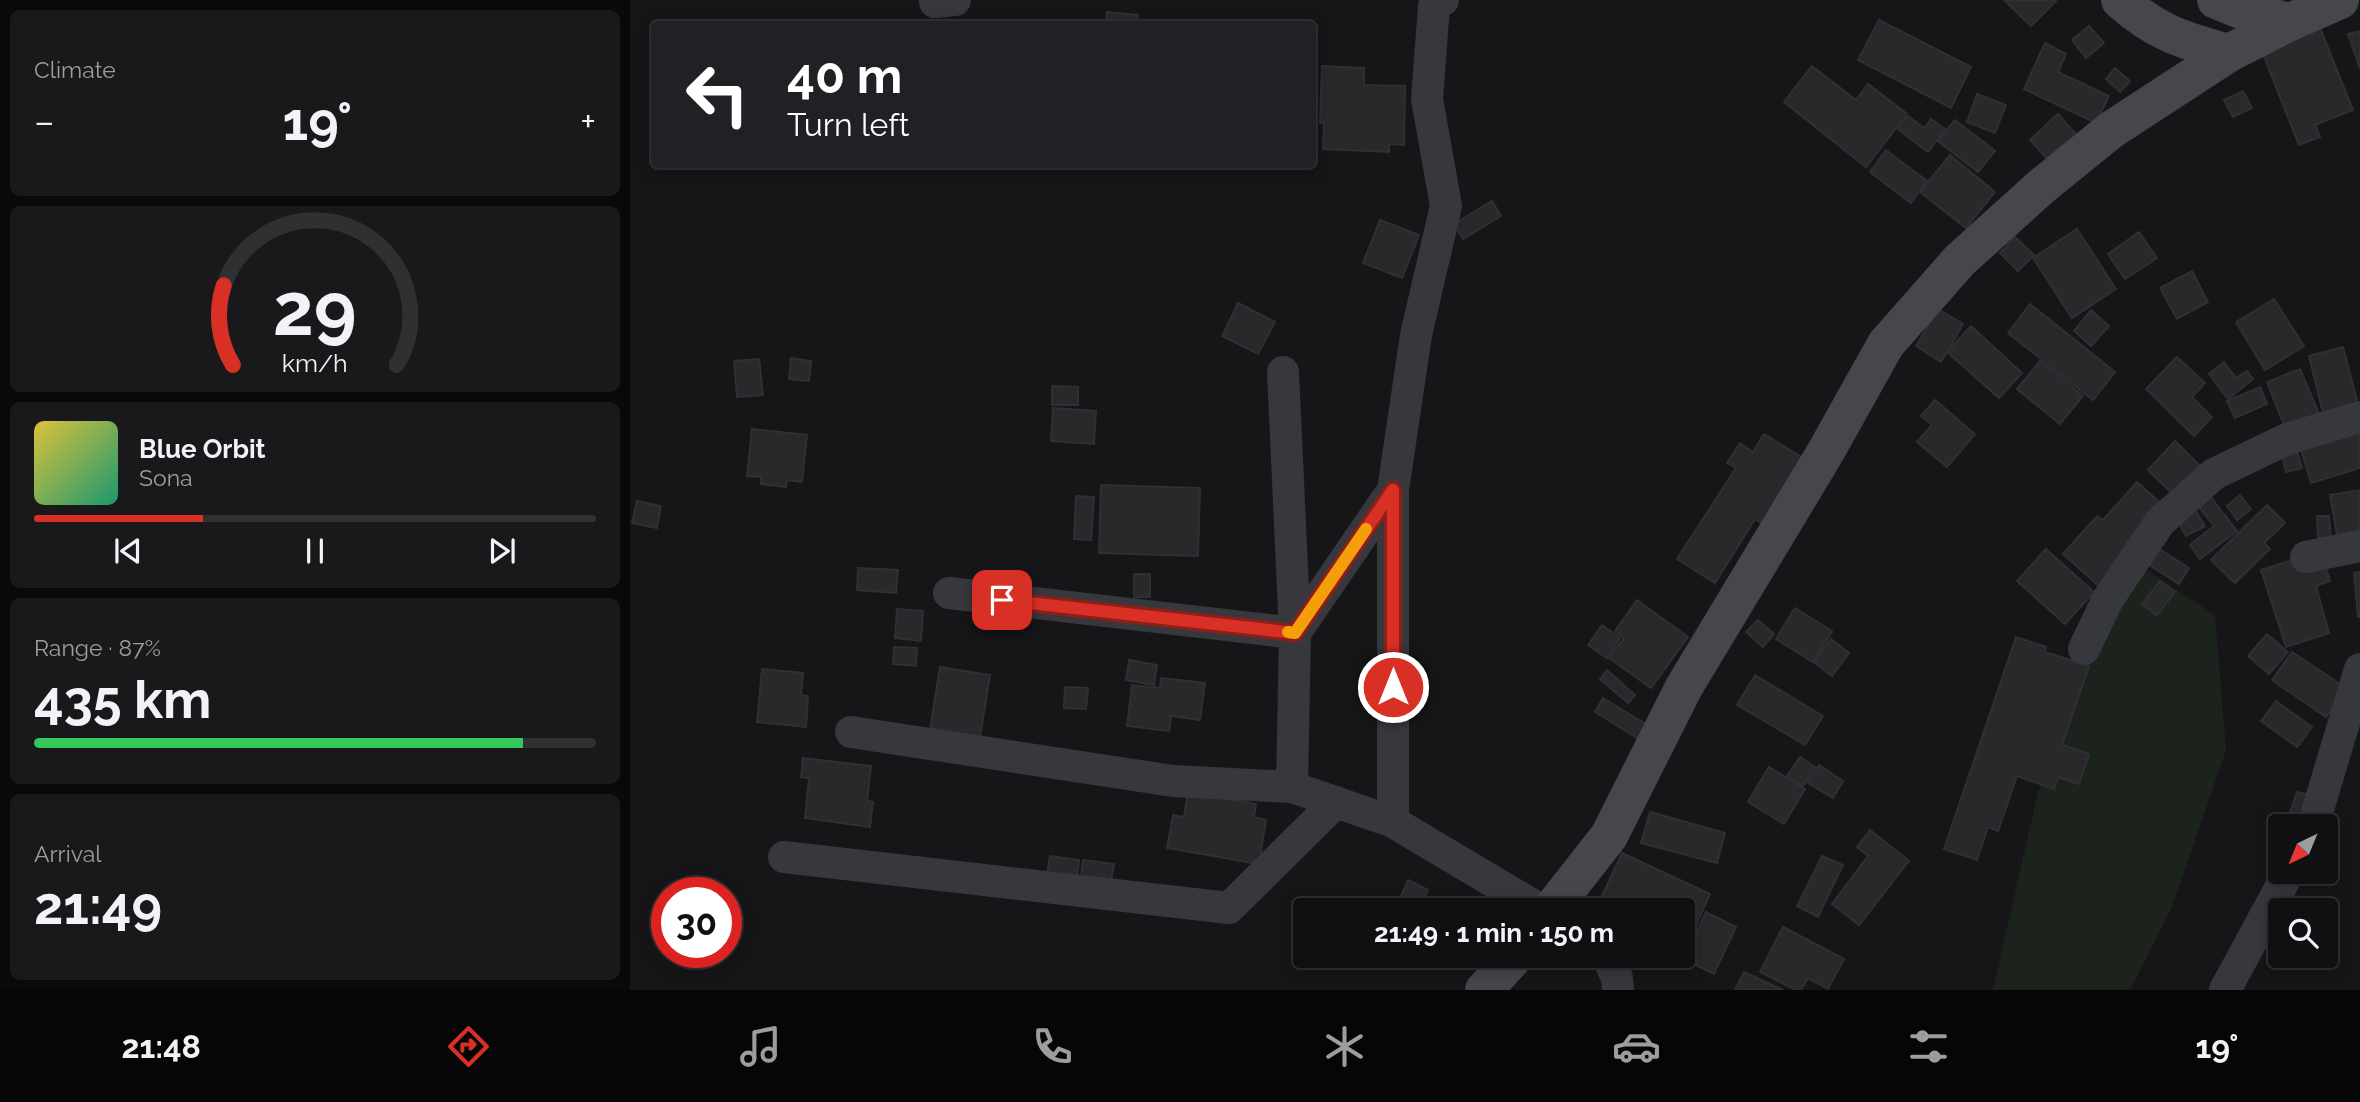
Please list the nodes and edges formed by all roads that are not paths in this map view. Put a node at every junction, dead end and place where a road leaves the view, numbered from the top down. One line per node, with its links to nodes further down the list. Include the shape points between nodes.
1 (2120, 0): 6 (street, via 2141,19 2180,40)
2 (2216, 0): 5 (street)
3 (2340, 0): 5 (street)
4 (1431, 2): 9 (street, via 1427,99 1446,206 1416,335)
5 (2290, 22): 6 (street)
6 (2229, 53): 24 (street, via 2111,130 2042,186 1960,260 1886,344 1684,687 1609,836)
7 (1283, 372): 13 (street)
8 (2360, 418): 14 (street, via 2287,439 2214,474 2160,522 2108,599)
9 (1393, 490): 13 (street); 20 (street)
10 (2360, 546): 11 (street)
11 (2306, 557)
12 (949, 593): 13 (street)
13 (1295, 633): 17 (street)
14 (2084, 649)
15 (2360, 669): 19 (street)
16 (851, 732): 17 (street, via 1173,781)
17 (1292, 787): 18 (street)
18 (1336, 802): 20 (street); 21 (street, via 1229,908)
19 (2317, 814)
20 (1393, 822): 23 (street)
21 (784, 857)
22 (2282, 884): 29 (street)
23 (1521, 898)
24 (1561, 898)
25 (1505, 968): 27 (street)
26 (1612, 968): 28 (street)
27 (1484, 990)
28 (1618, 990)
29 (2225, 990)

